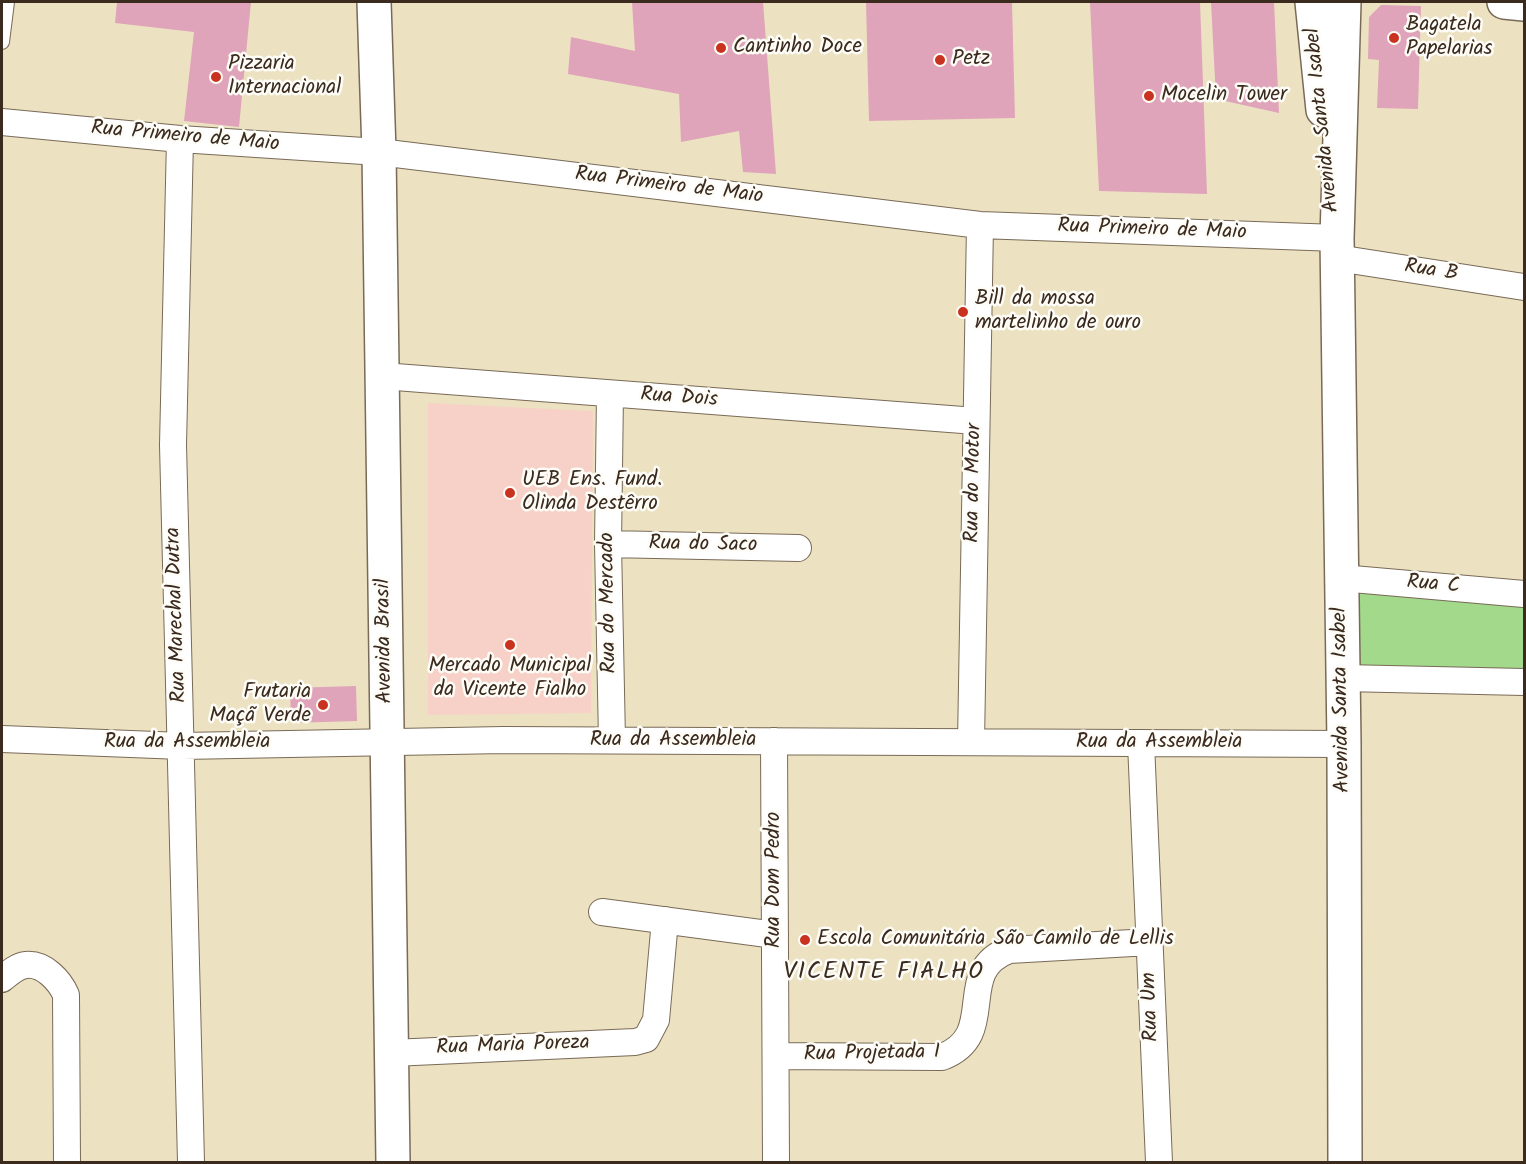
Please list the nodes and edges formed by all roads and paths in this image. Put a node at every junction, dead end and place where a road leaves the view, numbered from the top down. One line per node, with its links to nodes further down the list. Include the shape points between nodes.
1 (7, 2): 8 (lane)
2 (374, 2): 9 (street, Avenida Brasil)
3 (389, 2): 9 (street, Avenida Brasil)
4 (1312, 2): 14 (street, Avenida Santa Isabel)
5 (1344, 2): 14 (street, Avenida Santa Isabel)
6 (1504, 2): 7 (street)
7 (1524, 4)
8 (2, 42)
9 (378, 120): 12 (street, Avenida Brasil)
10 (2, 122): 11 (street, Rua Primeiro de Maio)
11 (180, 139): 12 (street, Rua Primeiro de Maio); 32 (street, Rua Marechal Dutra, via 173,445)
12 (379, 152): 13 (street, Rua Primeiro de Maio); 16 (street, Avenida Brasil)
13 (980, 225): 14 (street, Rua Primeiro de Maio); 18 (street, Rua do Motor)
14 (1337, 248): 15 (street, Rua B); 21 (street, Avenida Santa Isabel)
15 (1524, 287)
16 (382, 376): 17 (street, Rua Dois); 27 (street, Avenida Brasil)
17 (610, 394): 18 (street, Rua Dois); 19 (street, Rua do Mercado)
18 (976, 421): 29 (street, Rua do Motor)
19 (608, 544): 20 (street, Rua do Saco); 26 (street, Rua do Mercado)
20 (798, 548)
21 (1341, 578): 22 (street, Rua C); 23 (street, Avenida Santa Isabel)
22 (1524, 594)
23 (1343, 678): 24 (street); 31 (street, Avenida Santa Isabel)
24 (1524, 682)
25 (2, 739): 32 (street, Rua da Assembleia)
26 (612, 740): 27 (street, Rua da Assembleia); 28 (street, Rua da Assembleia)
27 (387, 741): 32 (street, Rua da Assembleia); 38 (street, Avenida Brasil)
28 (774, 741): 29 (street, Rua da Assembleia); 35 (street, Rua Dom Pedro)
29 (970, 742): 30 (street, Rua da Assembleia)
30 (1141, 743): 31 (street, Rua da Assembleia); 36 (street, Rua Um)
31 (1344, 744): 45 (street, Avenida Santa Isabel)
32 (182, 746): 41 (street, Rua Marechal Dutra)
33 (603, 912): 34 (street)
34 (665, 920): 35 (street); 38 (street, Rua Maria Poreza, via 656,1020 646,1039)
35 (775, 935): 39 (street, Rua Dom Pedro)
36 (1150, 942): 39 (street, Rua Projetada I, via 1009,950 993,956 981,977 970,1036 960,1048 942,1057); 44 (street, Rua Um)
37 (2, 979): 40 (street, via 15,969 34,966 60,981 66,995)
38 (392, 1053): 42 (street, Avenida Brasil)
39 (776, 1056): 43 (street, Rua Dom Pedro)
40 (67, 1162)
41 (191, 1162)
42 (393, 1162)
43 (776, 1162)
44 (1159, 1162)
45 (1345, 1162)

